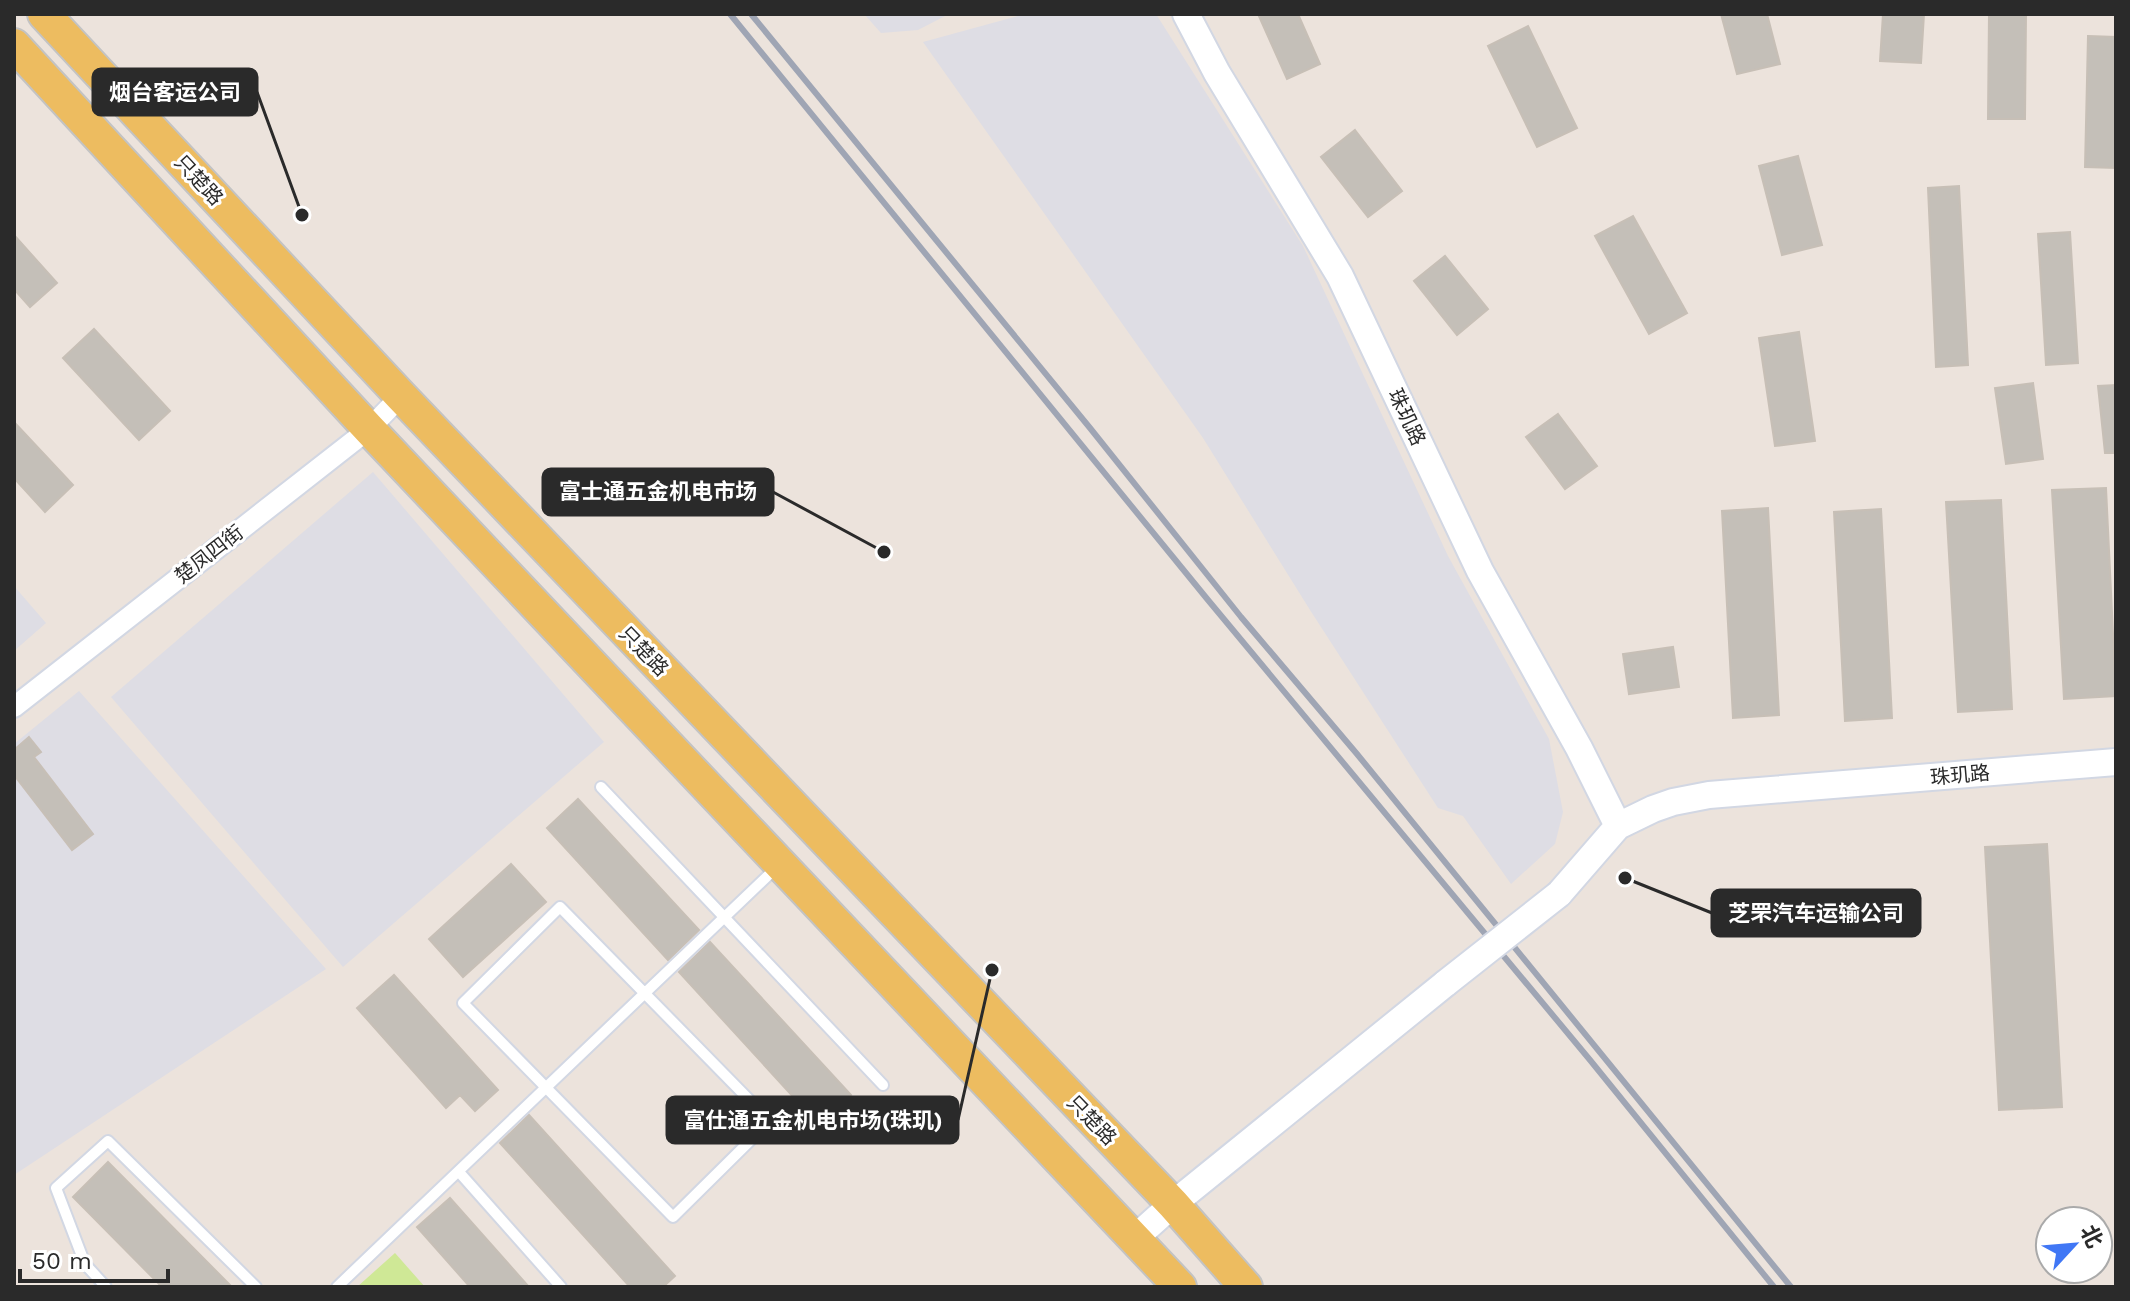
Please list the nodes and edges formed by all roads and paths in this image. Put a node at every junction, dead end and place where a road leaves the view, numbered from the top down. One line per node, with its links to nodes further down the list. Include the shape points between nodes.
1 (44, 14): 4 (main road, 只楚路)
2 (1186, 14): 9 (street, 珠玑路, via 1340,276 1480,571)
3 (14, 45): 5 (main road)
4 (401, 396): 5 (street, 楚凤四街); 16 (main road, 只楚路)
5 (369, 429): 6 (street, 楚凤四街); 10 (main road)
6 (14, 707)
7 (2116, 762): 9 (street, 珠玑路, via 1709,795 1673,802)
8 (601, 787): 11 (lane)
9 (1618, 826): 16 (street, 珠玑路, bridge, via 1559,894)
10 (781, 863): 11 (lane); 17 (main road)
11 (723, 918): 12 (lane); 13 (lane)
12 (645, 993): 14 (lane); 14 (lane, via 560,907 463,1003); 14 (lane, via 770,1121 673,1217)
13 (883, 1085)
14 (546, 1088): 15 (lane)
15 (459, 1172): 20 (lane); 21 (lane)
16 (1173, 1204): 17 (street, 珠玑路); 23 (main road, 只楚路)
17 (1135, 1238): 22 (main road)
18 (106, 1287): 19 (lane, via 85,1264 56,1188 108,1141)
19 (256, 1287)
20 (337, 1287)
21 (561, 1287)
22 (1180, 1287)
23 (1246, 1287)

